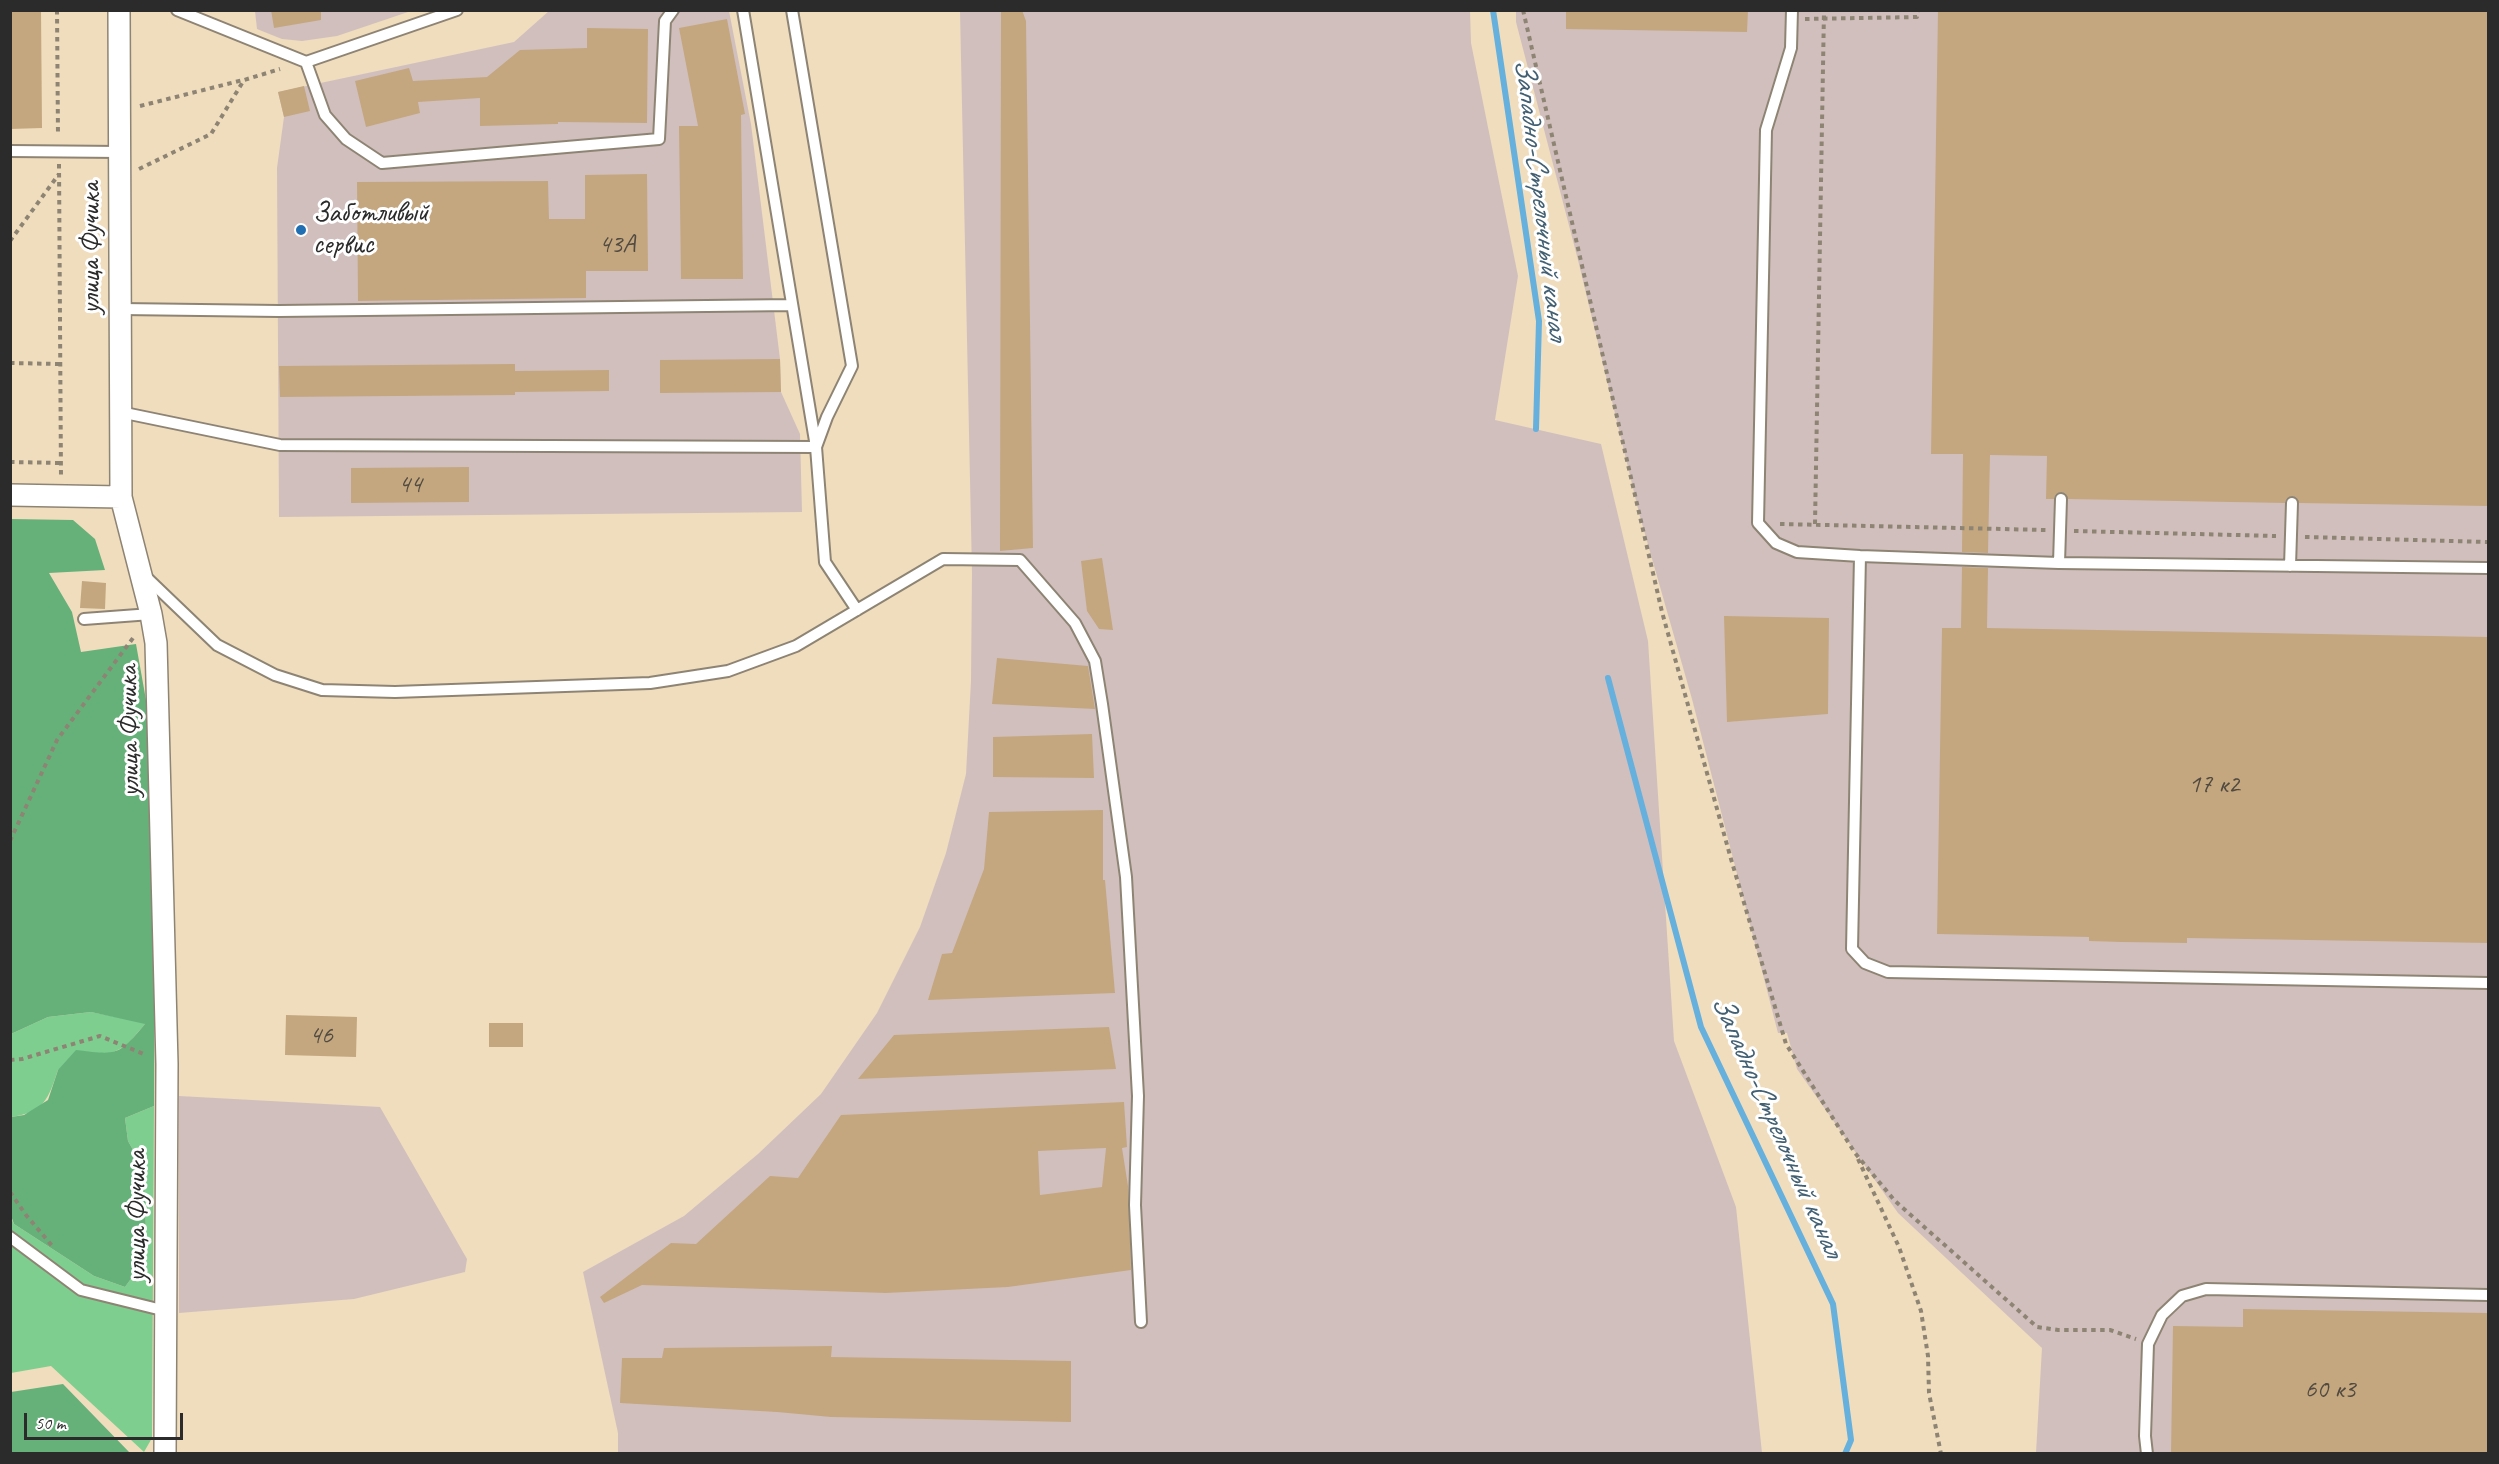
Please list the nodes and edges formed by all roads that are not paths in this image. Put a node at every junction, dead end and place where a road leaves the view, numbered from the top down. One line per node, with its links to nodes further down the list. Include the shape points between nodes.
1 (118, 10): 10 (street, улица Фучика)
2 (177, 10): 8 (lane)
3 (457, 10): 8 (lane)
4 (673, 10): 8 (lane, via 665,21 659,139 382,163 346,139 324,115)
5 (743, 10): 11 (lane)
6 (792, 10): 14 (lane, via 852,366)
7 (1792, 15): 19 (lane, via 1791,48 1766,130 1758,523 1776,543 1797,552)
8 (306, 62)
9 (10, 151): 10 (lane)
10 (120, 152): 12 (street, улица Фучика)
11 (792, 305): 12 (lane); 14 (lane)
12 (121, 309): 13 (street, улица Фучика)
13 (120, 411): 14 (lane, via 280,445); 16 (street, улица Фучика)
14 (816, 447): 24 (lane, via 825,562)
15 (10, 495): 16 (street)
16 (121, 497): 23 (street, улица Фучика)
17 (2061, 499): 20 (lane)
18 (2292, 503): 21 (lane)
19 (1860, 556): 20 (lane); 27 (lane, via 1852,949 1865,963 1888,972)
20 (2059, 563): 21 (lane)
21 (2290, 566): 22 (lane)
22 (2488, 568)
23 (138, 570): 24 (lane, via 217,645 275,675 322,690 395,692 650,683 728,671 796,646); 25 (street, улица Фучика)
24 (857, 610): 31 (lane, via 943,559 1020,560 1075,623 1095,661 1126,877 1138,1096 1135,1205)
25 (151, 614): 26 (lane); 30 (street, улица Фучика, via 156,644 167,1064)
26 (84, 619)
27 (2488, 983)
28 (10, 1237): 30 (lane, via 81,1290)
29 (2488, 1295): 33 (lane, via 2206,1289 2182,1296 2162,1315 2148,1344)
30 (166, 1311): 32 (street, улица Фучика)
31 (1141, 1322)
32 (165, 1454)
33 (2146, 1454)

